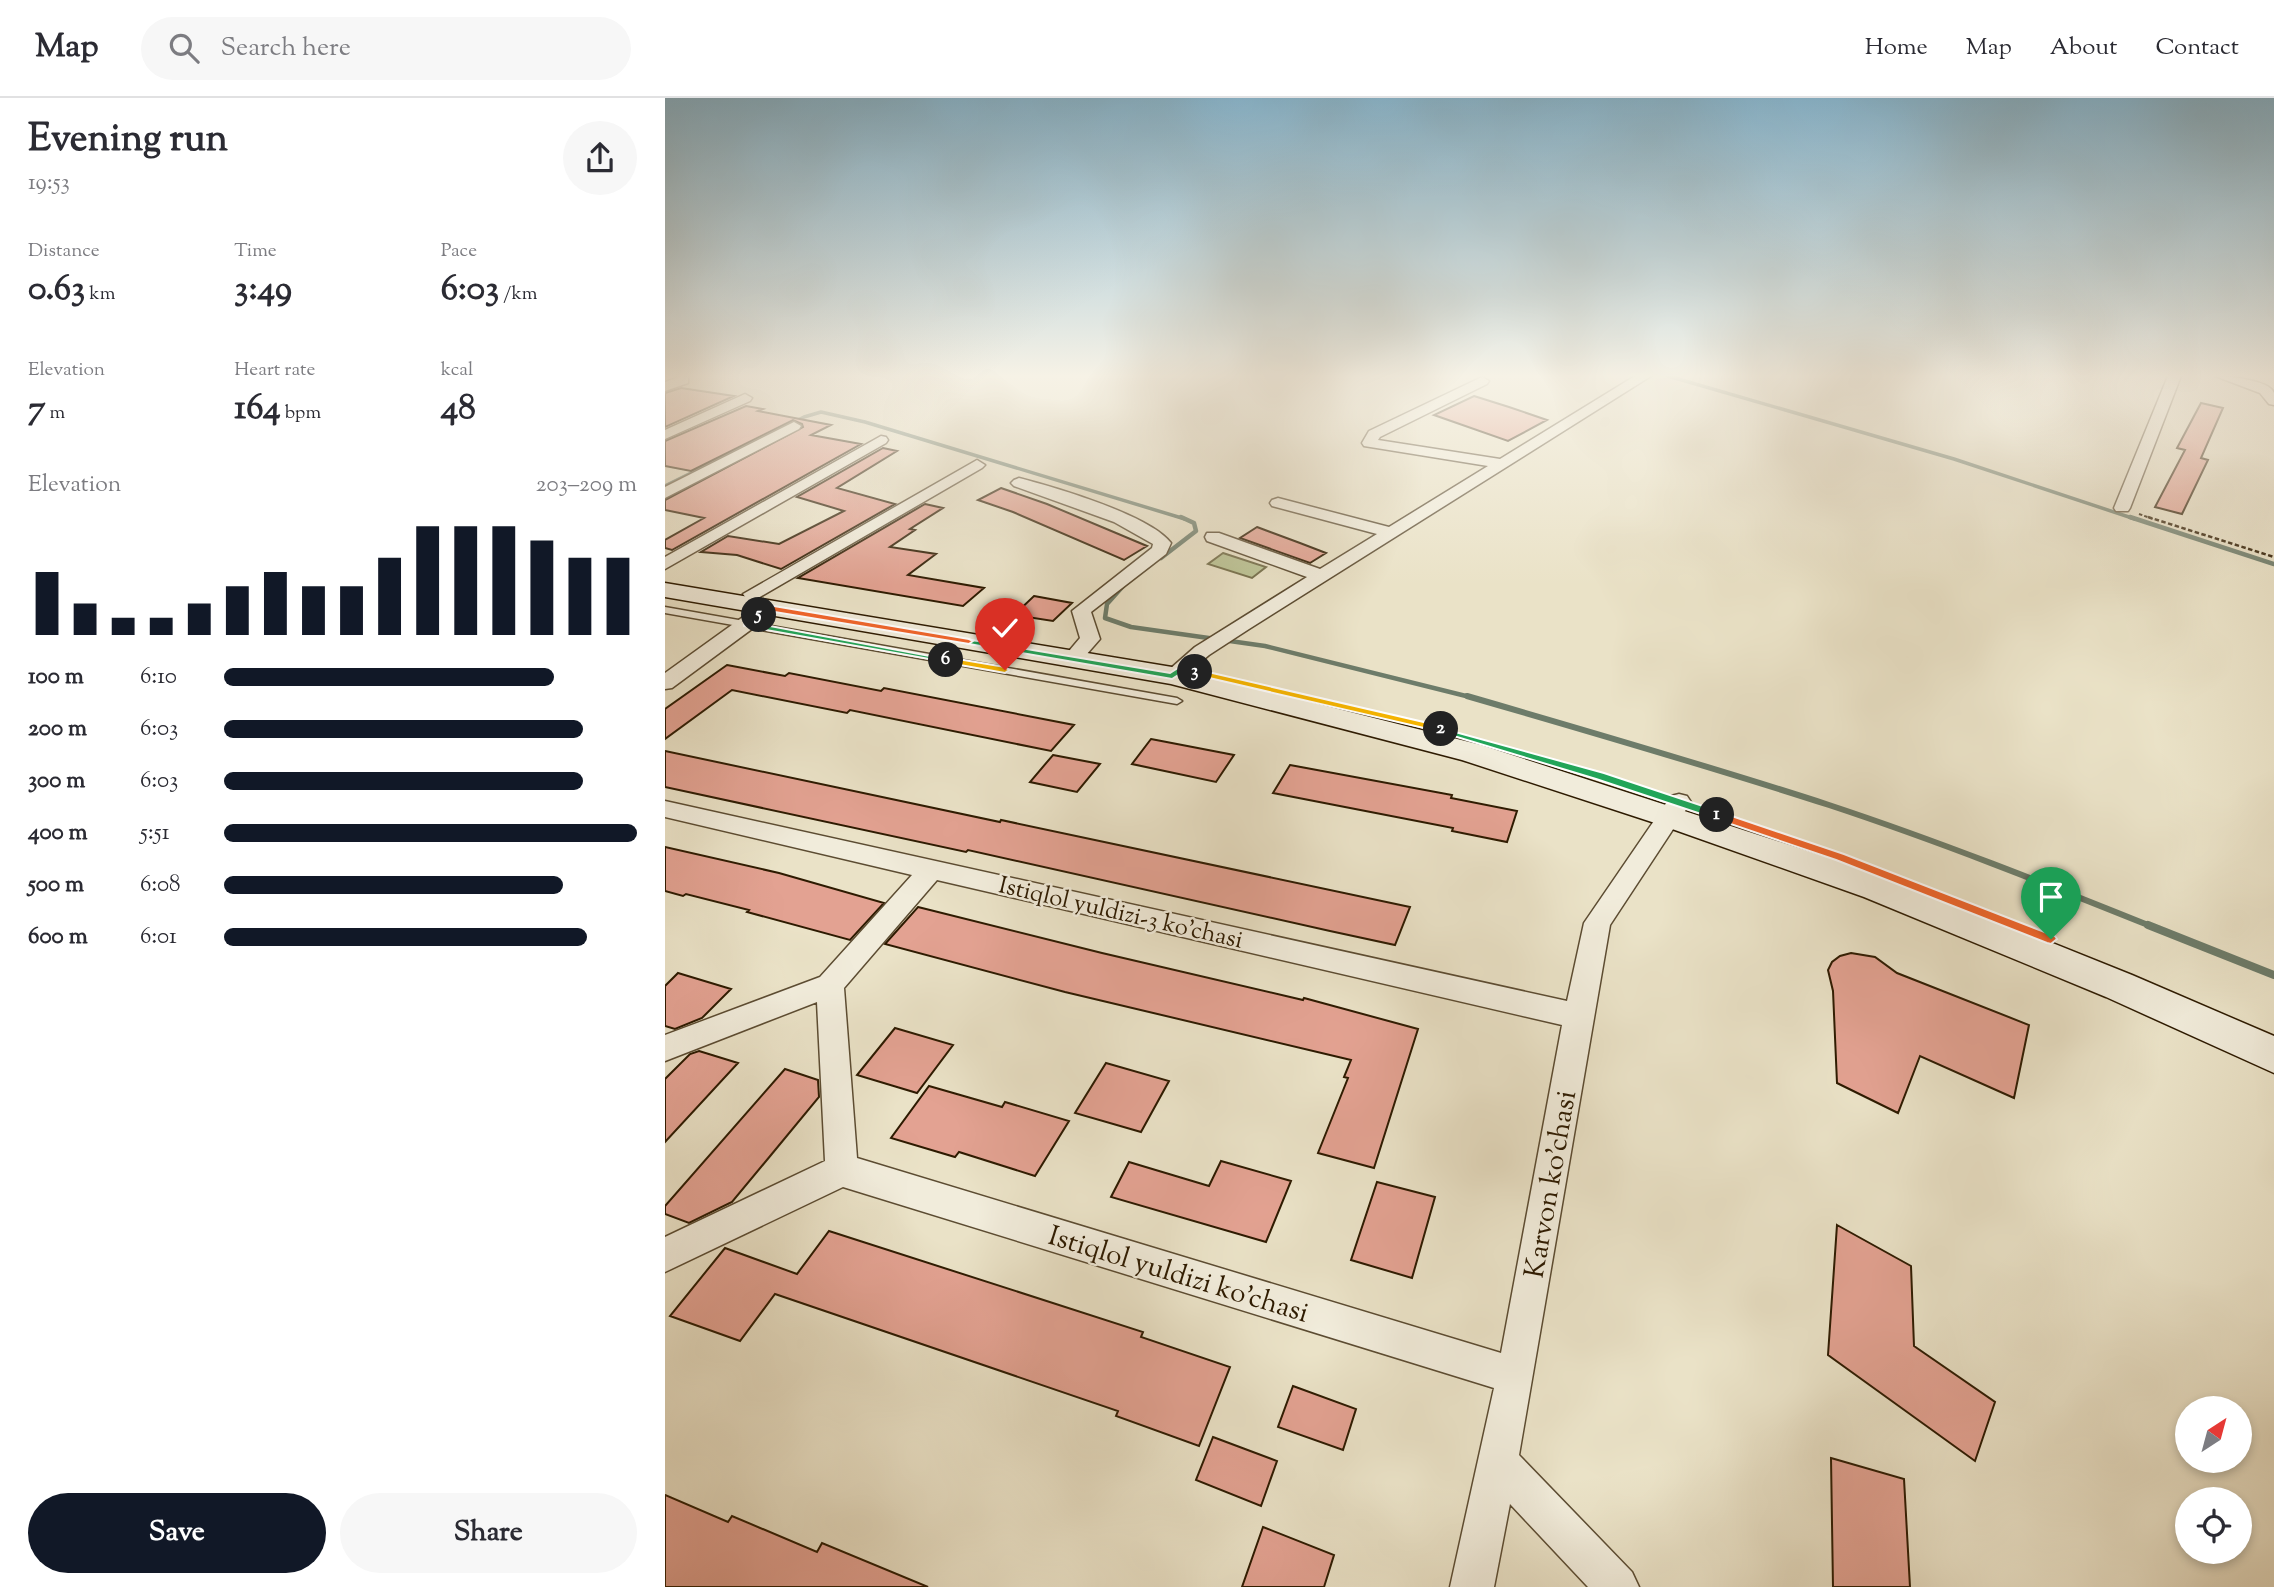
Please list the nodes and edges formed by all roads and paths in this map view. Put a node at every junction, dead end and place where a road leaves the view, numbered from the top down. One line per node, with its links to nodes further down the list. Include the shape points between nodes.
1 (756, 445): 9 (street)
2 (871, 445): 15 (street)
3 (1385, 445): 6 (street)
4 (1532, 445): 6 (street)
5 (2147, 445): 11 (street)
6 (1502, 464): 12 (street)
7 (977, 465): 19 (street)
8 (1019, 482): 21 (street, via 1137,526 1159,536 1162,543 1160,550 1081,611 1090,639)
9 (665, 493)
10 (1278, 503): 12 (street)
11 (2122, 508): 14 (path)
12 (1391, 533): 16 (street)
13 (1213, 537): 16 (street)
14 (2274, 557)
15 (665, 564)
16 (1321, 576): 22 (street, via 1242,625)
17 (665, 579): 19 (main road)
18 (665, 590): 19 (main road)
19 (755, 609): 20 (lane); 21 (main road); 22 (main road); 23 (street)
20 (665, 610)
21 (1079, 651): 22 (main road)
22 (1177, 682): 25 (main road, via 1470,752)
23 (665, 683)
24 (665, 809): 26 (street, Istiqlol yuldizi-3 ko'chasi)
25 (1674, 809): 28 (street, Karvon ko'chasi, via 1597,923); 29 (main road, via 1840,857); 31 (main road, via 2119,986)
26 (932, 870): 27 (street); 28 (street, Istiqlol yuldizi-3 ko'chasi)
27 (830, 985): 30 (street); 32 (street)
28 (1578, 1016): 34 (street, Karvon ko'chasi)
29 (2274, 1032)
30 (665, 1048)
31 (2274, 1055)
32 (842, 1170): 33 (street); 34 (street, Istiqlol yuldizi ko'chasi)
33 (665, 1255)
34 (1516, 1376): 35 (street, Karvon ko'chasi)
35 (1498, 1462): 36 (street, Karvon ko'chasi); 37 (street)
36 (1472, 1587)
37 (1617, 1587)

